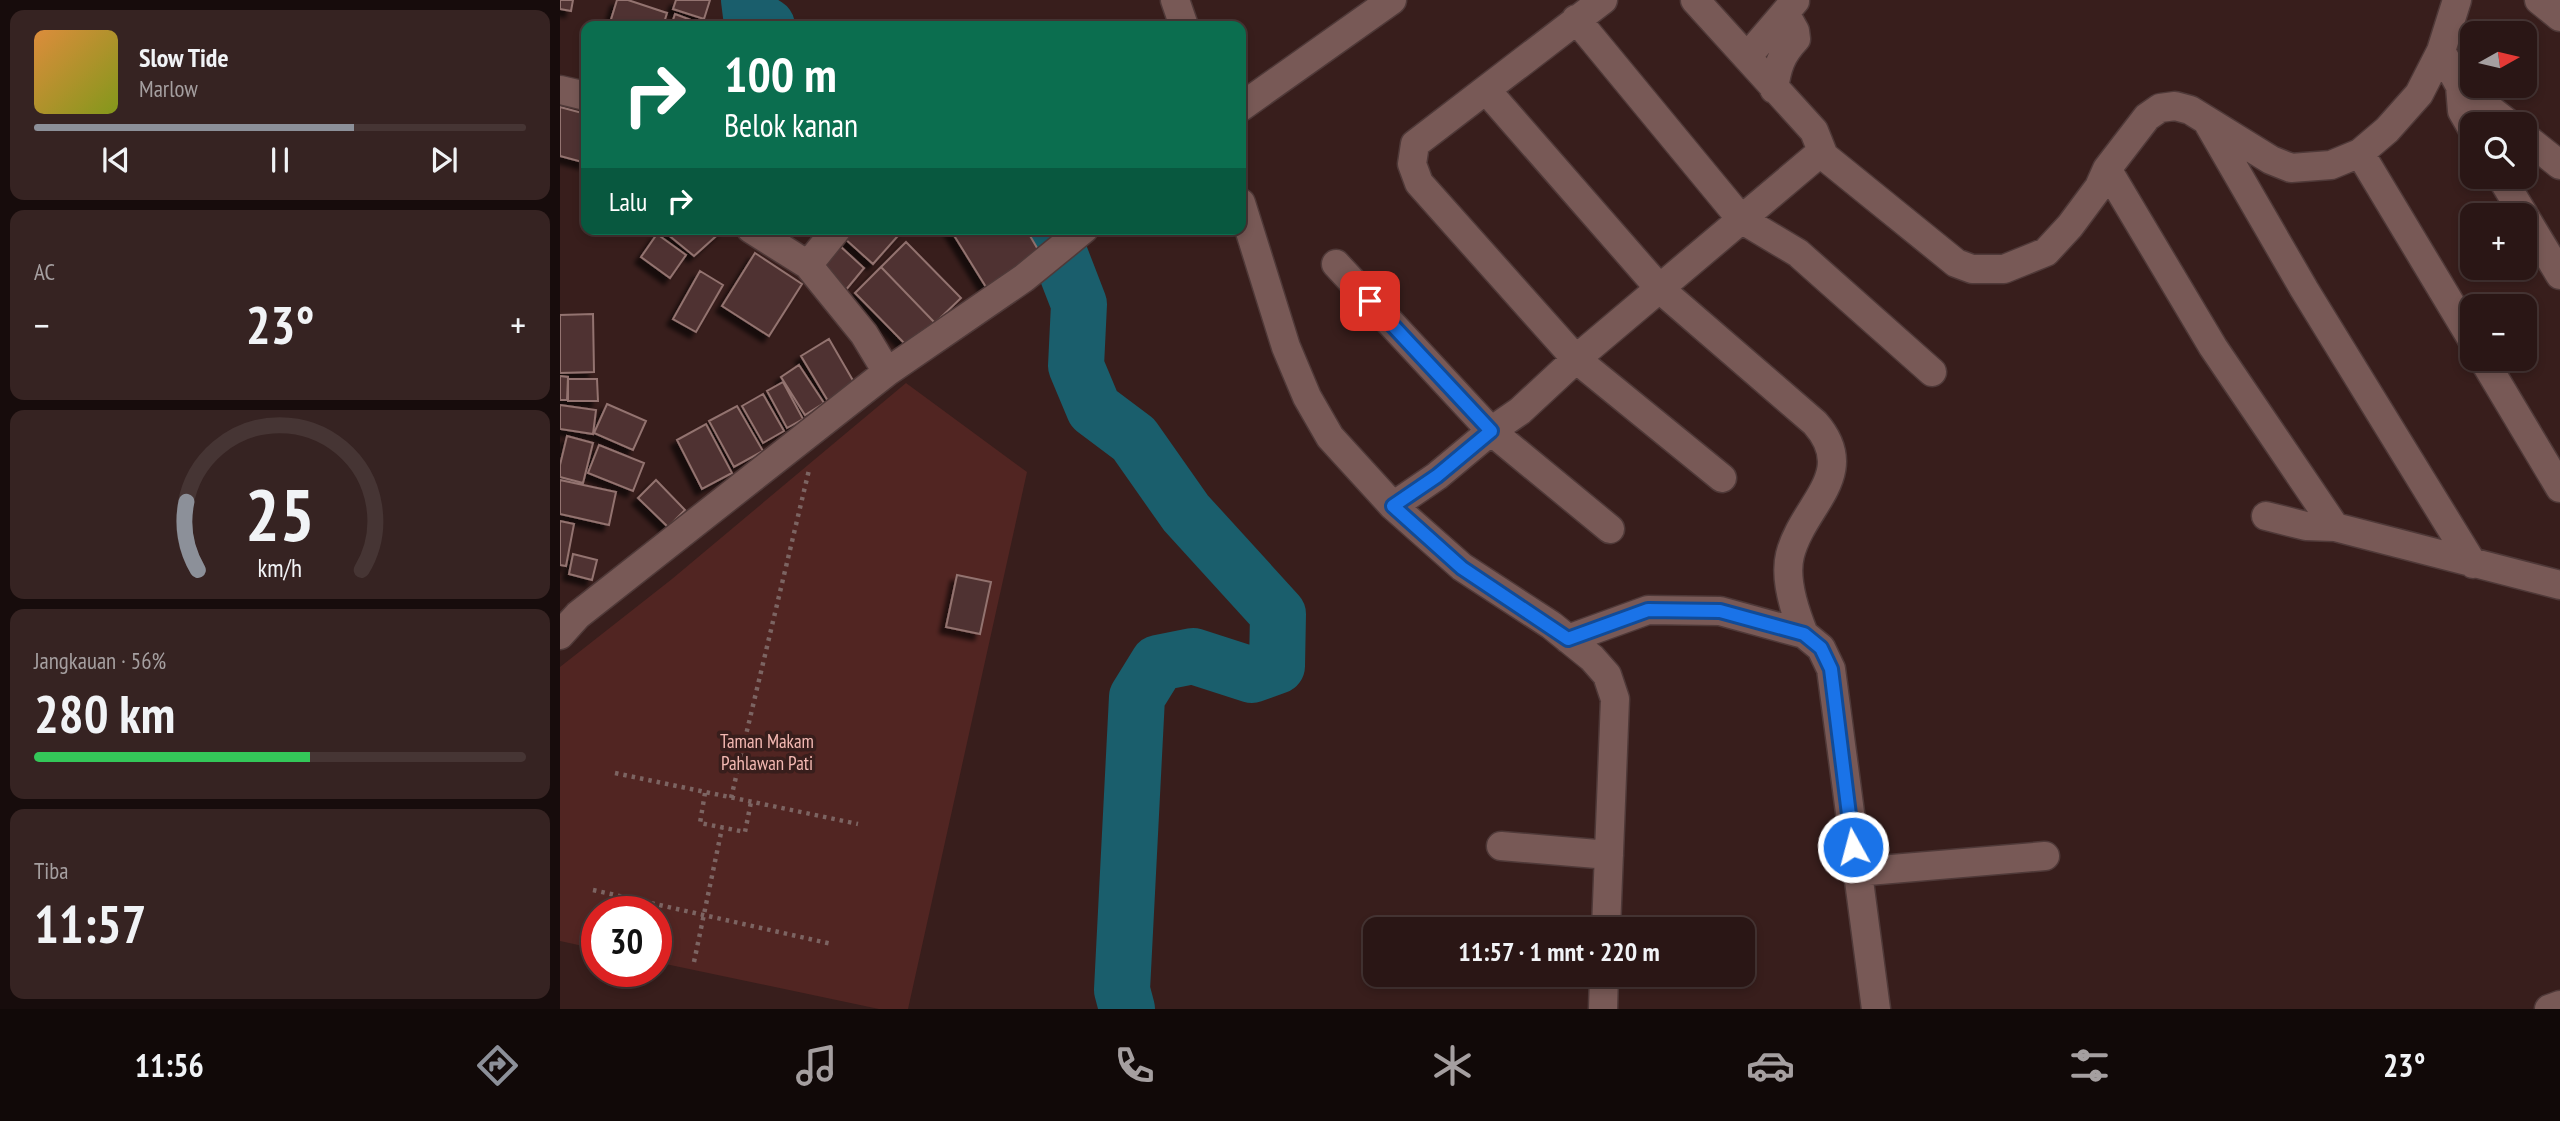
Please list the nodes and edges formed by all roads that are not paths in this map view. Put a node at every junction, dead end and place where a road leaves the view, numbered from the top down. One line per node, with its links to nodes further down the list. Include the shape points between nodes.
1 (1175, 0): 10 (street)
2 (1392, 0): 19 (street)
3 (1603, 0): 9 (street)
4 (1695, 0): 12 (street)
5 (2457, 0): 11 (street)
6 (2539, 0): 8 (street)
7 (1790, 7): 12 (street); 14 (street, via 1796,39 1783,52)
8 (2560, 17)
9 (1576, 19): 16 (street); 28 (street)
10 (1182, 21)
11 (2441, 51): 13 (street); 23 (street, via 2419,94 2388,130)
12 (1747, 57): 14 (street)
13 (2460, 86)
14 (1774, 89): 24 (street, via 1814,131)
15 (560, 90): 17 (street)
16 (1487, 91): 36 (street); 38 (street, via 1415,144 1412,164 1419,183)
17 (581, 95)
18 (2475, 98): 20 (street)
19 (1246, 103)
20 (2494, 112)
21 (2207, 121): 23 (street, via 2291,168 2331,165); 26 (street, via 2190,110 2160,108 2147,117); 49 (street)
22 (2537, 146): 25 (street)
23 (2360, 153): 37 (street)
24 (1825, 156): 26 (street, via 1956,263 1972,269 2004,269 2046,252 2078,217); 28 (street, via 1814,158)
25 (2560, 164)
26 (2106, 169): 47 (street, via 2213,346)
27 (1246, 219): 45 (street, via 1282,335 1307,397 1329,437)
28 (1741, 219): 36 (street); 41 (street, via 1798,253)
29 (760, 235): 34 (street)
30 (832, 235): 34 (street)
31 (1077, 235): 40 (street, via 1024,278)
32 (2537, 236): 35 (street)
33 (1336, 264): 42 (street)
34 (808, 265): 40 (street, via 864,334)
35 (2560, 275)
36 (1660, 289): 38 (street); 51 (street, via 1828,438 1833,472 1789,558 1795,612)
37 (2460, 319)
38 (1576, 359): 42 (street); 43 (street)
39 (2490, 371): 44 (street)
40 (887, 372): 52 (street, via 578,615)
41 (1932, 372)
42 (1491, 431): 45 (street); 48 (street)
43 (1722, 478)
44 (2560, 488)
45 (1393, 506): 53 (street, via 1462,568)
46 (2266, 516): 47 (street, via 2306,526)
47 (2336, 527): 49 (street)
48 (1611, 529)
49 (2473, 564): 50 (street)
50 (2560, 584)
51 (1804, 634): 53 (street, via 1720,611 1648,610); 57 (street, via 1821,648 1831,669)
52 (560, 635)
53 (1568, 639): 55 (street, via 1607,675 1615,699)
54 (1502, 846): 55 (street)
55 (1609, 855): 58 (street)
56 (2045, 856): 57 (street)
57 (1856, 872): 62 (street)
58 (1606, 917)
59 (1604, 987): 61 (street)
60 (2560, 1005): 63 (street)
61 (1603, 1009)
62 (1875, 1009)
63 (2549, 1009)

